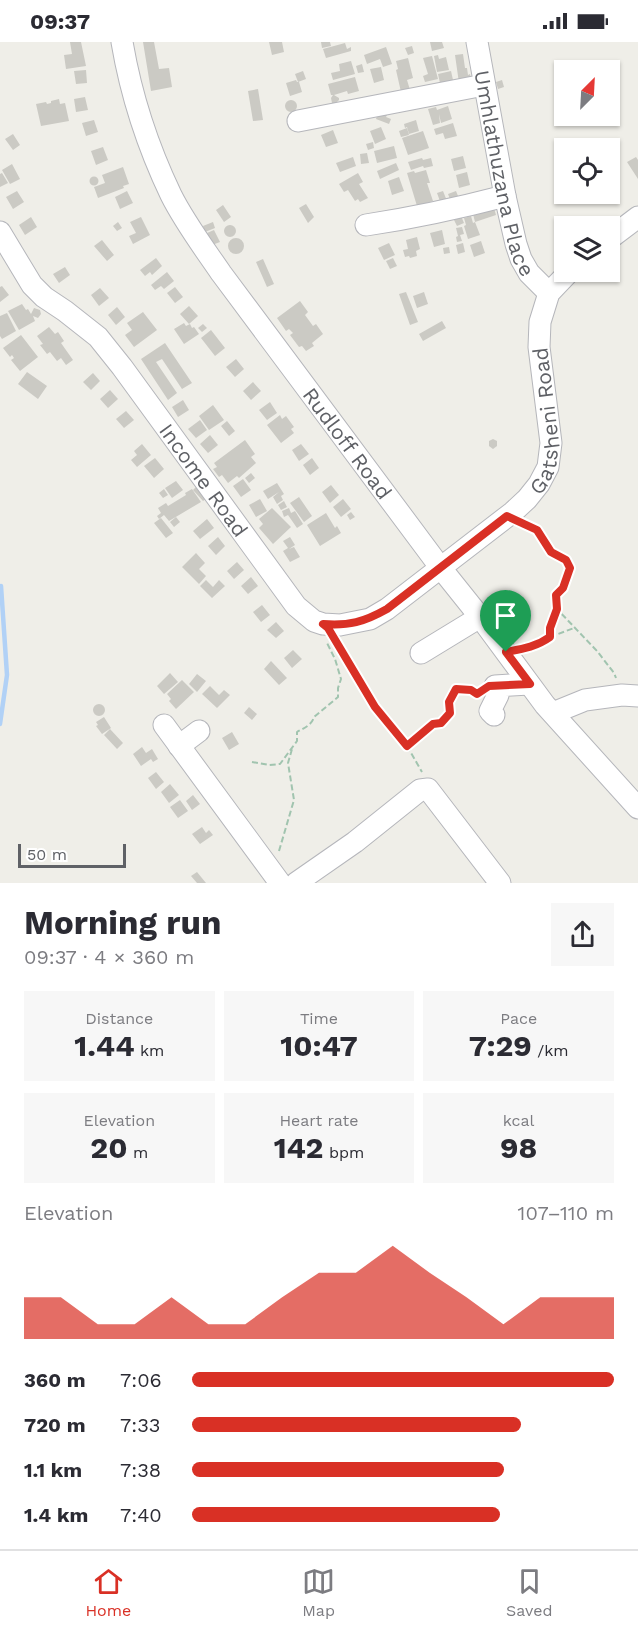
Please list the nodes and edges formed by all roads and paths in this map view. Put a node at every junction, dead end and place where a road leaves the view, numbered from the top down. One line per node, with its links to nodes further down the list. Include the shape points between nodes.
1 (122, 42): 14 (street, Rudloff Road, via 140,118 172,197 222,273)
2 (477, 42): 3 (street, Umhlathuzana Place)
3 (484, 85): 4 (street); 5 (street, Umhlathuzana Place)
4 (298, 121)
5 (505, 196): 7 (street, via 439,213); 12 (street, Umhlathuzana Place, via 521,260)
6 (638, 217): 8 (street)
7 (366, 225)
8 (620, 231)
9 (0, 232): 10 (street, Income Road)
10 (6, 253): 18 (street, Income Road, via 38,291 98,337 110,351 296,606)
11 (559, 282): 12 (street, Gatsheni Road)
12 (549, 293): 13 (street, Gatsheni Road, via 540,322 539,347 551,443 548,467 527,499)
13 (507, 516): 14 (street, Gatsheni Road); 15 (path, via 537,530 551,552 566,560 570,568 556,595)
14 (440, 567): 16 (street, Rudloff Road); 18 (street, via 370,620)
15 (557, 609): 17 (path); 19 (path)
16 (480, 617): 20 (street, Rudloff Road); 21 (street)
17 (574, 628): 19 (path); 24 (path, via 597,651)
18 (323, 630): 30 (path, via 328,628 375,707); 31 (path, via 341,679 338,697 297,732)
19 (550, 637): 20 (path, via 531,648)
20 (506, 652): 22 (street, Rudloff Road)
21 (421, 653)
22 (530, 684): 23 (street); 25 (street, Rudloff Road)
23 (495, 686): 26 (street, via 498,695 490,711); 30 (path, via 477,694 456,689 449,702 450,713)
24 (630, 696): 25 (street, via 585,700)
25 (553, 713): 34 (street, Rudloff Road)
26 (494, 715)
27 (164, 725): 29 (street)
28 (200, 731): 29 (street)
29 (179, 746): 36 (street)
30 (407, 746): 33 (path)
31 (292, 748): 32 (path, via 280,764); 35 (path, via 288,764 294,800)
32 (252, 762)
33 (429, 789): 37 (street, via 420,790); 38 (street)
34 (638, 808)
35 (278, 854)
36 (280, 883)
37 (296, 883)
38 (500, 883)

